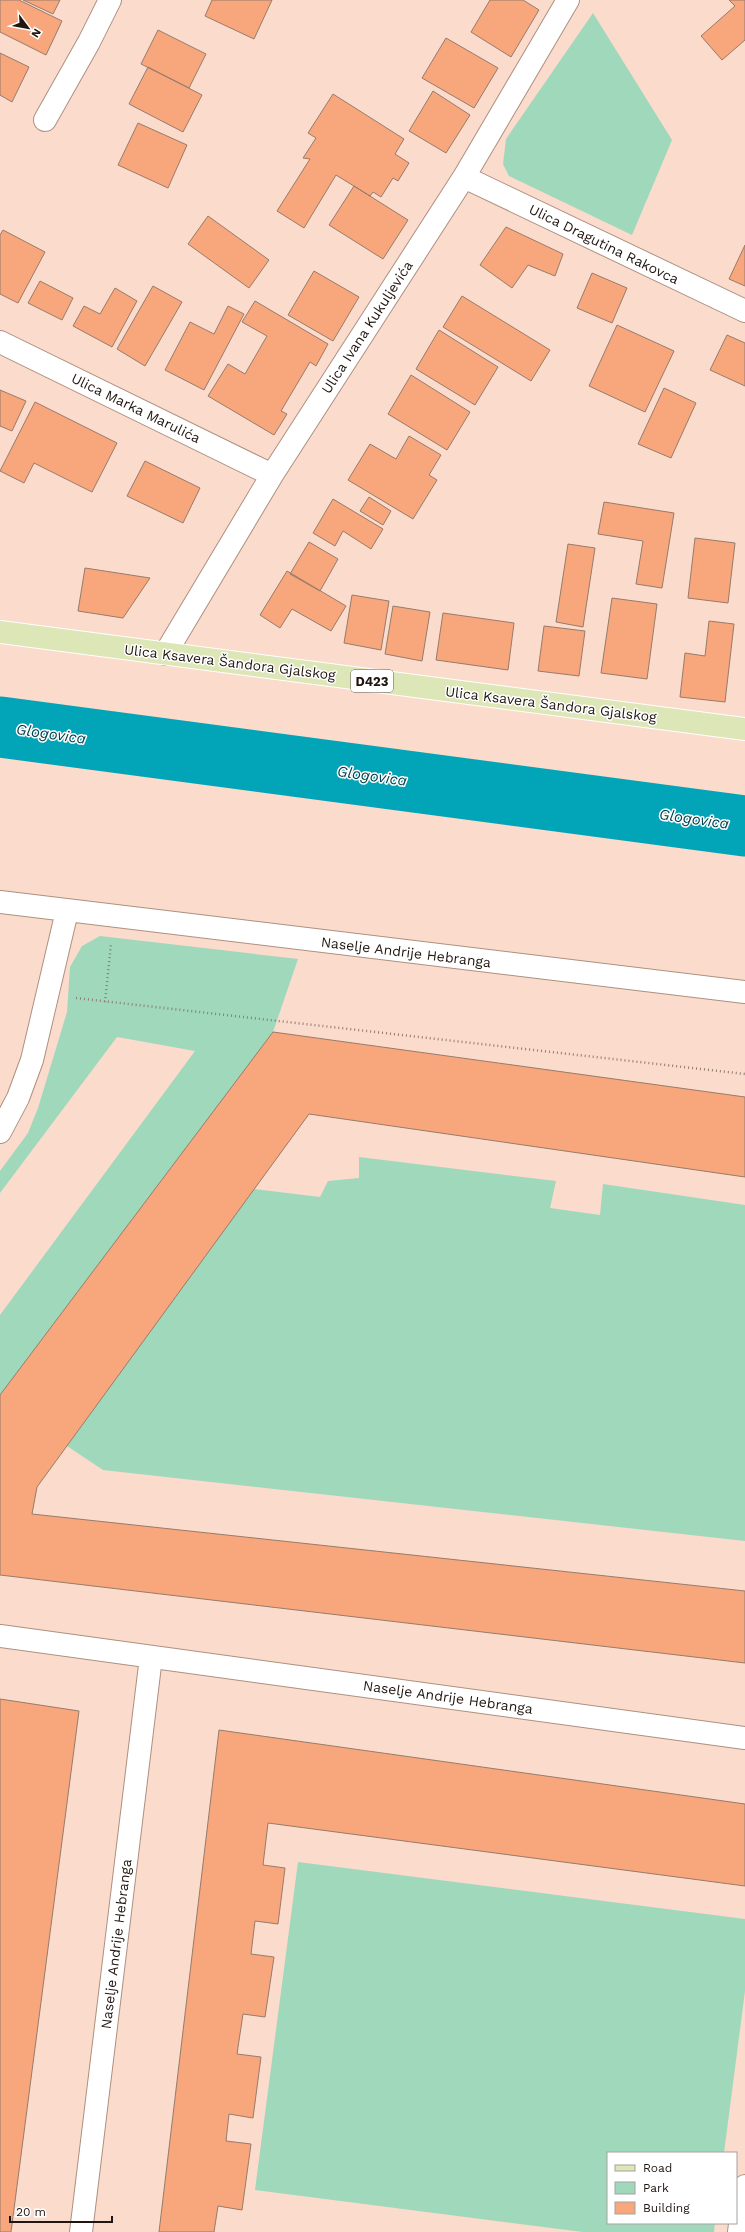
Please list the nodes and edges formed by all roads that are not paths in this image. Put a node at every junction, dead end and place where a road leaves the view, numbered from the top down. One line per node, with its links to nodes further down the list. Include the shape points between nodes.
1 (110, 0): 3 (street)
2 (568, 0): 4 (street, Ulica Ivana Kukuljevića)
3 (45, 120)
4 (464, 177): 5 (street, Ulica Dragutina Rakovca); 7 (street, Ulica Ivana Kukuljevića)
5 (745, 311)
6 (0, 342): 7 (street, Ulica Marka Marulića)
7 (272, 475): 9 (street, Ulica Ivana Kukuljevića)
8 (0, 632): 9 (main road, Ulica Ksavera Šandora Gjalskog / D423)
9 (165, 654): 10 (main road, Ulica Ksavera Šandora Gjalskog / D423)
10 (745, 729)
11 (0, 902): 12 (street, Naselje Andrije Hebranga)
12 (67, 911): 13 (street, Naselje Andrije Hebranga); 14 (street, via 32,1060 18,1098)
13 (745, 992)
14 (0, 1132)
15 (0, 1636): 16 (street, Naselje Andrije Hebranga)
16 (150, 1657): 17 (street, Naselje Andrije Hebranga); 19 (street, Naselje Andrije Hebranga)
17 (745, 1738)
18 (745, 2186): 20 (street)
19 (81, 2232)
20 (739, 2232)

